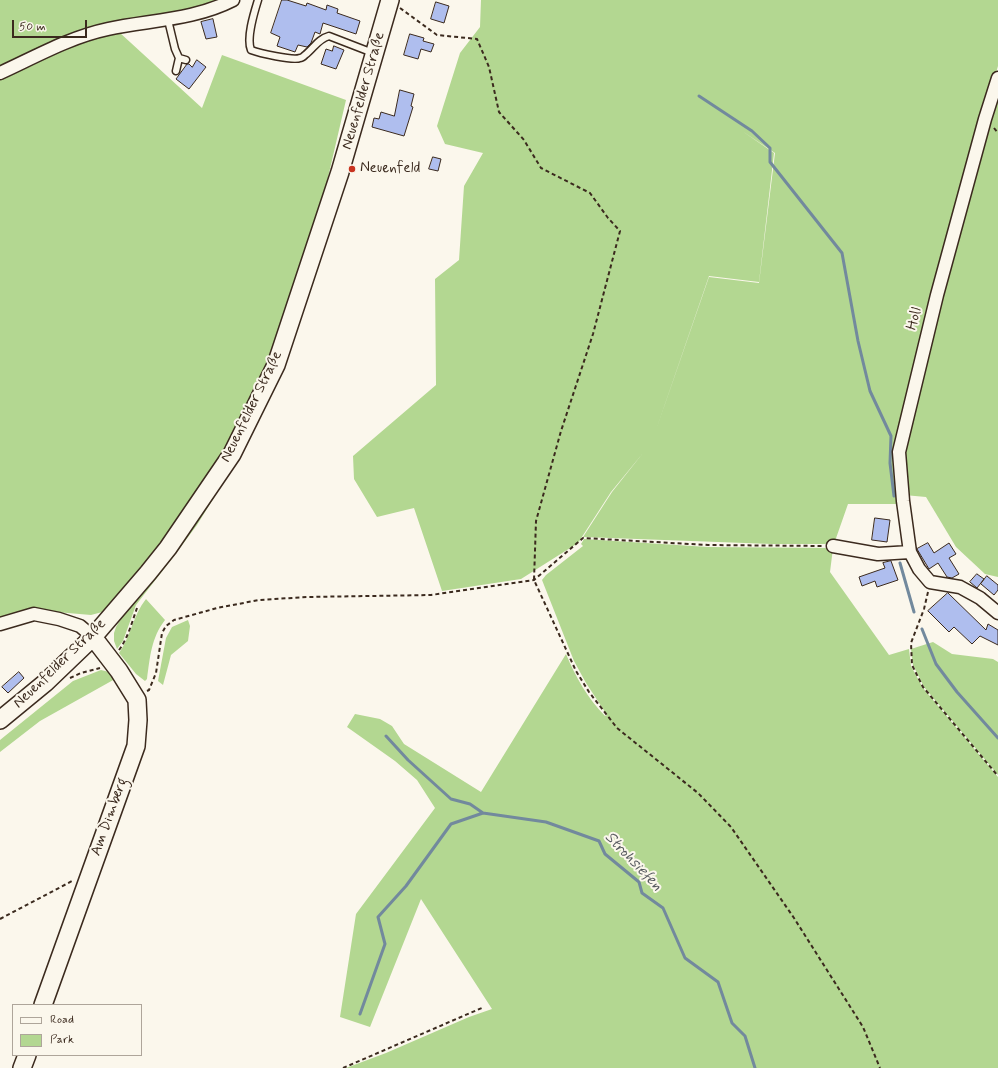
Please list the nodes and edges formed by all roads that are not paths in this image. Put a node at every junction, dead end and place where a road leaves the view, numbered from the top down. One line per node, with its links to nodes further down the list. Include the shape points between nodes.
1 (233, 0): 4 (street, via 192,15)
2 (258, 0): 5 (lane, via 249,46 251,50 293,59 300,58 318,41 329,36)
3 (390, 0): 5 (main road, Neuenfelder Straße)
4 (168, 20): 6 (lane, via 175,49 183,59); 7 (street, via 107,29 84,36)
5 (374, 54): 13 (main road, Neuenfelder Straße, via 340,172 276,365 232,454 148,573)
6 (176, 71)
7 (0, 73)
8 (998, 78): 10 (street, Holl, via 937,295 899,452)
9 (833, 546): 10 (street, via 878,554)
10 (910, 552): 11 (street, Holl, via 930,582 960,587 980,598)
11 (998, 613)
12 (0, 624): 13 (street, via 34,614 80,626)
13 (93, 637): 14 (main road, Neuenfelder Straße); 15 (main road, Am Dimberg, via 125,679 137,700 136,746)
14 (0, 720)
15 (43, 1004)
16 (26, 1056): 17 (main road)
17 (22, 1068)

